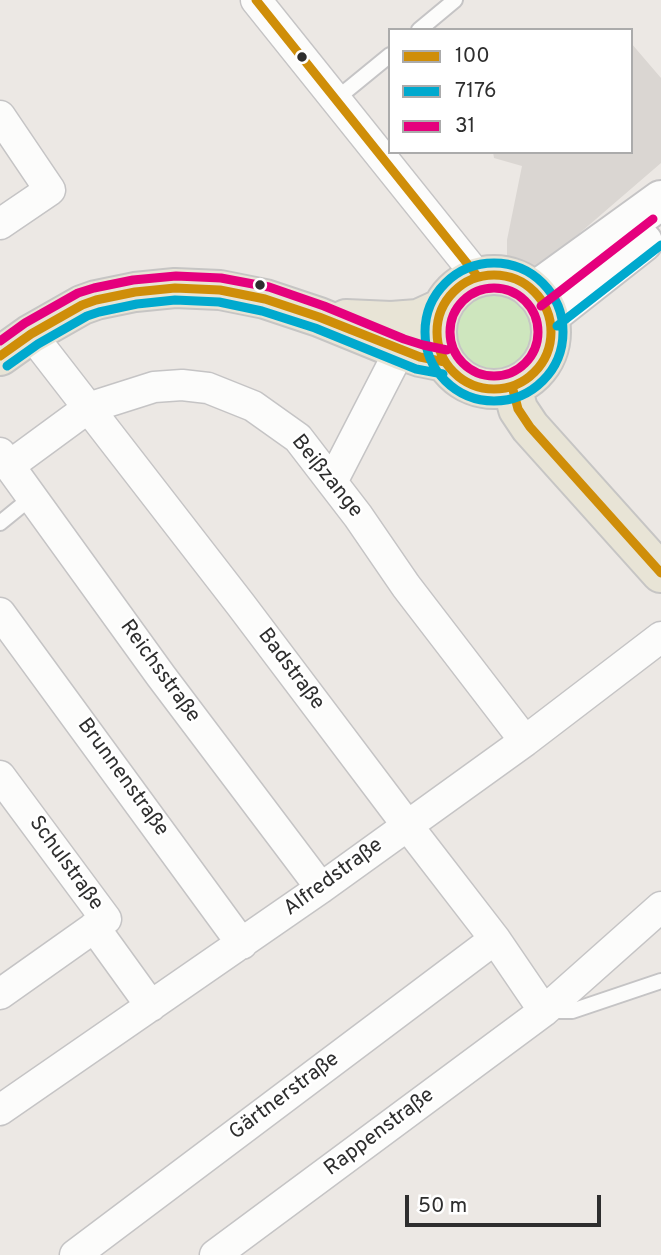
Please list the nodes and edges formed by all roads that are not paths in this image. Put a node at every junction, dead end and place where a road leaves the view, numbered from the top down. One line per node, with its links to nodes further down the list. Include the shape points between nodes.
1 (256, 0): 5 (street)
2 (455, 0): 3 (lane)
3 (421, 28)
4 (388, 57): 5 (lane)
5 (335, 100): 10 (street)
6 (0, 116): 8 (street, via 50,190)
7 (661, 200): 11 (main road)
8 (0, 224)
9 (661, 229): 11 (main road)
10 (478, 277): 11 (main road, via 493,275 522,282); 12 (main road, via 451,294)
11 (541, 304): 18 (main road, via 551,331 549,345 536,371)
12 (442, 308): 13 (main road, via 418,319 391,321); 17 (main road, via 437,326)
13 (319, 317): 14 (main road, via 265,299 175,288 96,300); 15 (main road)
14 (31, 334): 16 (main road); 19 (street, Badstraße)
15 (400, 350): 17 (main road); 21 (street)
16 (0, 356)
17 (445, 362): 18 (main road, via 474,386)
18 (512, 386): 24 (main road, via 518,409 530,427)
19 (88, 408): 20 (street, Beißzange); 21 (street, Beißzange, via 154,387 208,388 253,406 298,438); 29 (street, Badstraße)
20 (4, 459): 22 (street, Reichsstraße)
21 (332, 482): 27 (street, Beißzange)
22 (32, 498): 23 (lane); 30 (street, Reichsstraße)
23 (0, 523)
24 (661, 573)
25 (0, 613): 34 (street, Brunnenstraße)
26 (661, 637): 27 (street, Alfredstraße)
27 (525, 741): 29 (street, Alfredstraße)
28 (0, 776): 32 (street, Schulstraße)
29 (407, 825): 30 (street, Alfredstraße); 33 (street, Badstraße)
30 (321, 888): 34 (street, Alfredstraße)
31 (661, 907): 38 (street, Rappenstraße)
32 (100, 923): 36 (street); 37 (street, Schulstraße)
33 (495, 939): 38 (street, Badstraße); 40 (street, Gärtnerstraße)
34 (242, 944): 37 (street, Alfredstraße)
35 (661, 981): 38 (lane, via 572,1011)
36 (0, 994)
37 (151, 1006): 39 (street, Alfredstraße)
38 (544, 1011): 41 (street, Rappenstraße)
39 (0, 1110)
40 (75, 1255)
41 (215, 1255)

